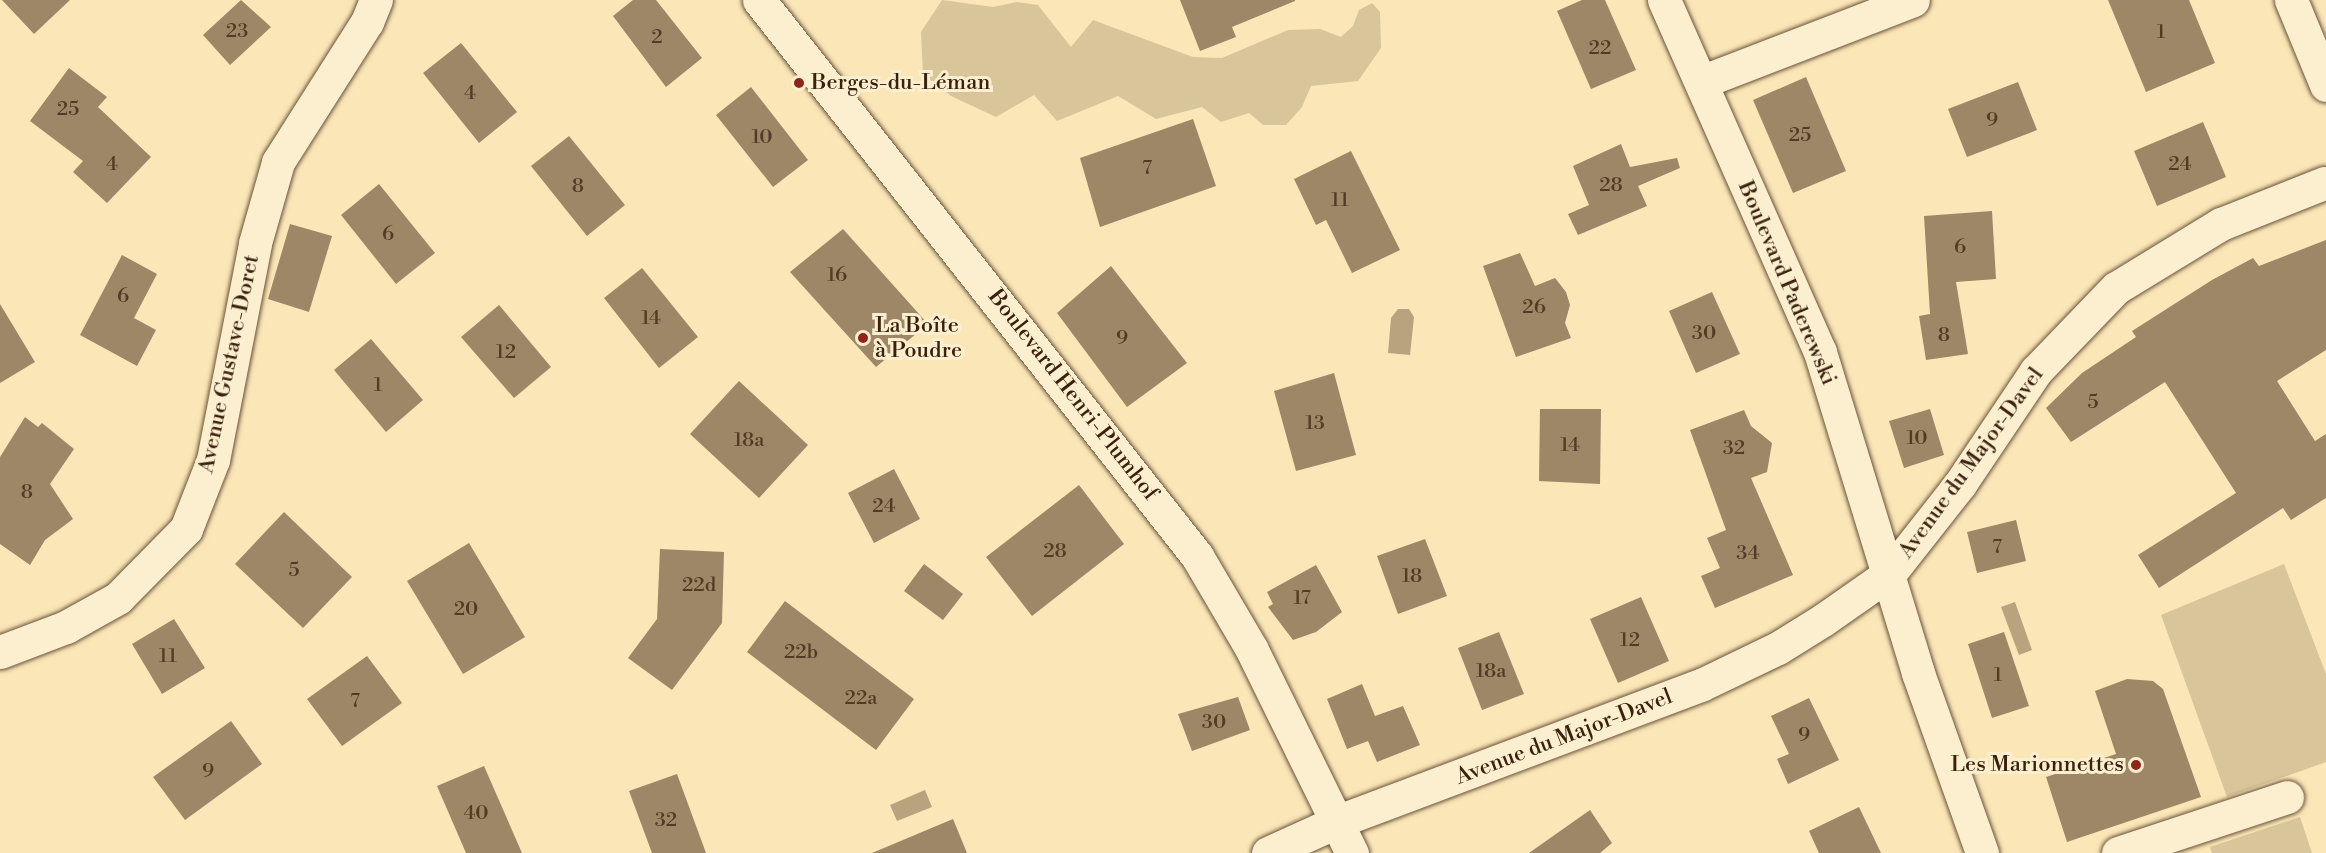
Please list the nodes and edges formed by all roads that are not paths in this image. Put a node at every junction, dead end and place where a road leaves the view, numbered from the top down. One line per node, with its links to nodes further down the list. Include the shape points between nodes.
1 (376, 0): 10 (street, Avenue Gustave-Doret, via 367,22 278,162 255,243 213,460 186,529 118,598 66,627)
2 (759, 0): 12 (street, Boulevard Henri-Plumhof, via 1197,556 1251,648)
3 (1664, 0): 6 (street, Boulevard Paderewski)
4 (1913, 0): 6 (street)
5 (2291, 0): 7 (street)
6 (1701, 82): 9 (street, Boulevard Paderewski, via 1820,352)
7 (2326, 85)
8 (2324, 183): 9 (street, Avenue du Major-Davel, via 2221,225 2116,288 2036,371 1960,484)
9 (1890, 573): 12 (street, Avenue du Major-Davel, via 1778,648 1701,685); 15 (street, Boulevard Paderewski, via 1918,673)
10 (0, 652)
11 (2287, 797): 16 (street)
12 (1336, 822): 13 (street, Avenue du Major-Davel); 14 (street, Boulevard Henri-Plumhof)
13 (1268, 853)
14 (1352, 853)
15 (1982, 853)
16 (2118, 853)

